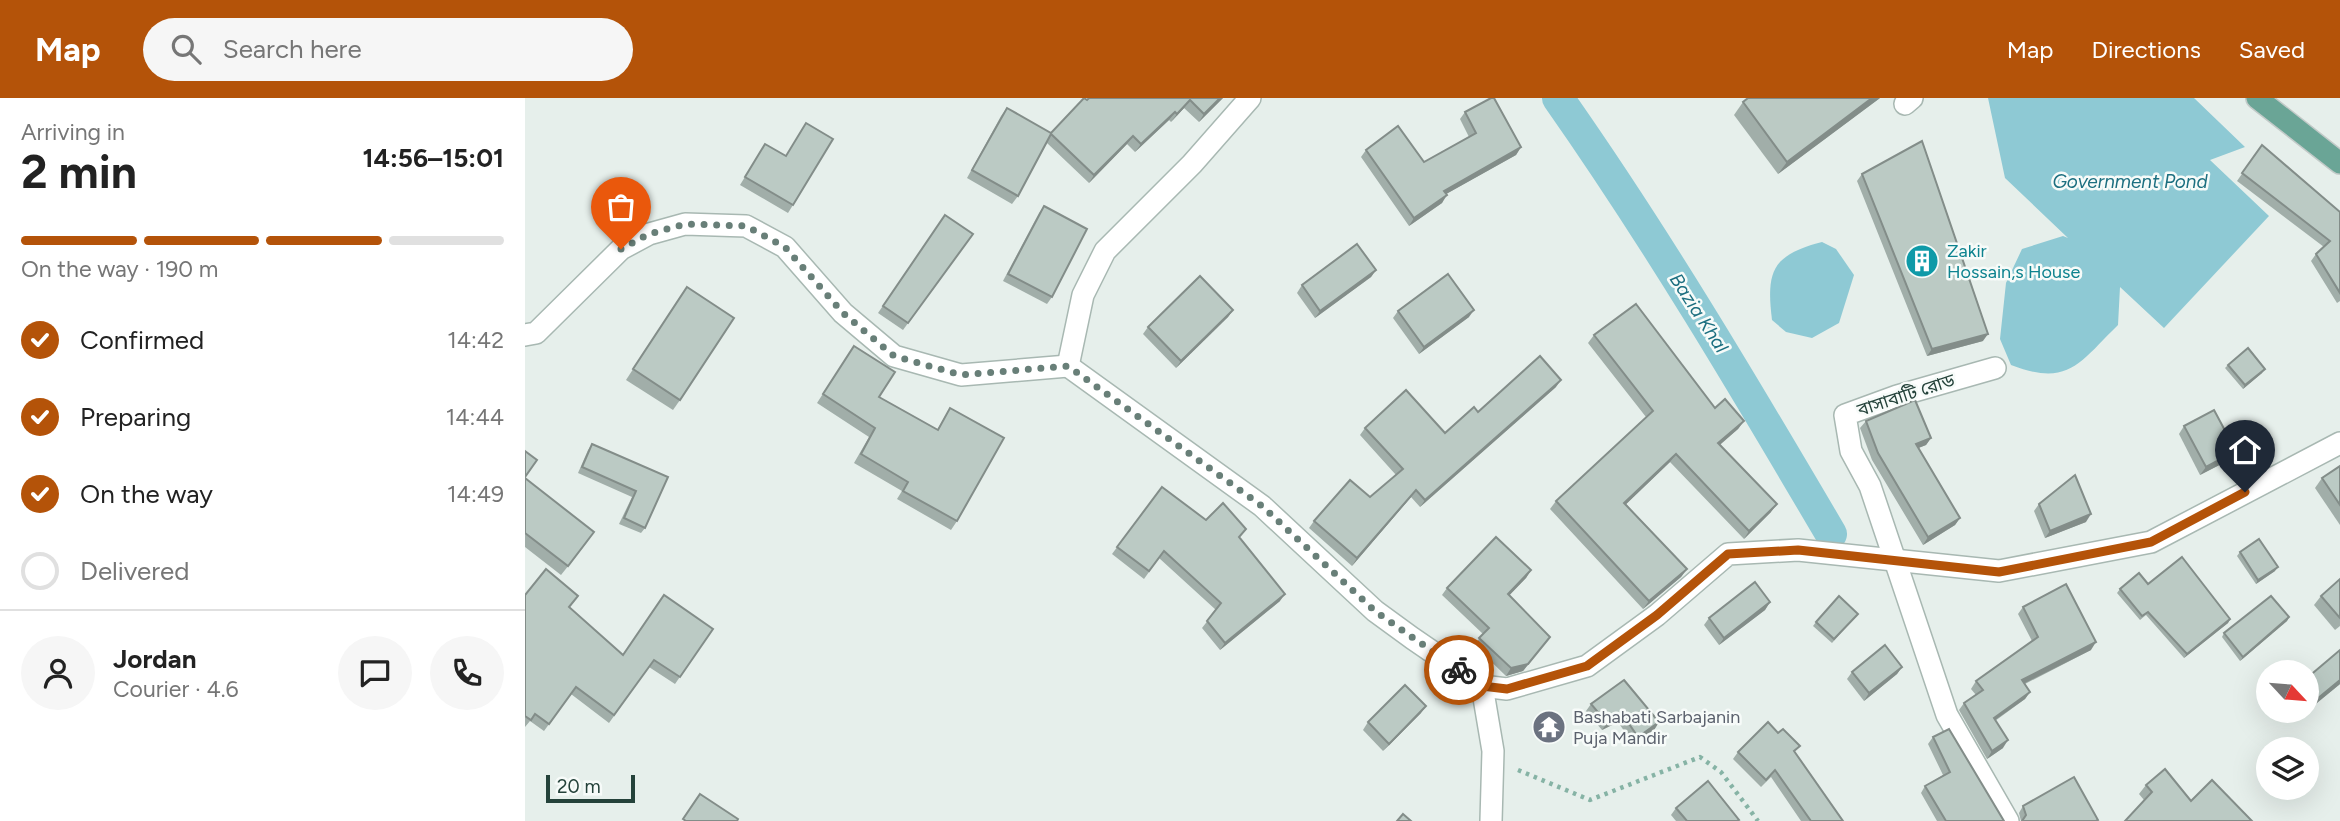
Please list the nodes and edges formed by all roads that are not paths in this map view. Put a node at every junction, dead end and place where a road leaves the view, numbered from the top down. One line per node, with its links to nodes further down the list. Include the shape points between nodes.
1 (1250, 98): 5 (street, via 1105,251 1083,295)
2 (2257, 98): 3 (main road)
3 (2340, 163)
4 (525, 335): 5 (street, via 536,333 621,249 649,234 685,224 746,226 785,247 843,313 894,356 961,375)
5 (1068, 366): 9 (street, via 1262,506 1375,611)
6 (1994, 369): 8 (street, বাসাবাটি রোড, via 1845,415 1851,451 1870,486)
7 (2340, 443): 8 (street, via 2151,542 1999,572)
8 (1896, 559): 9 (street, via 1798,550 1728,554 1657,615 1587,666 1507,689); 11 (street, via 1947,715)
9 (1482, 686): 10 (street, via 1493,751)
10 (1491, 821)
11 (2008, 821)

